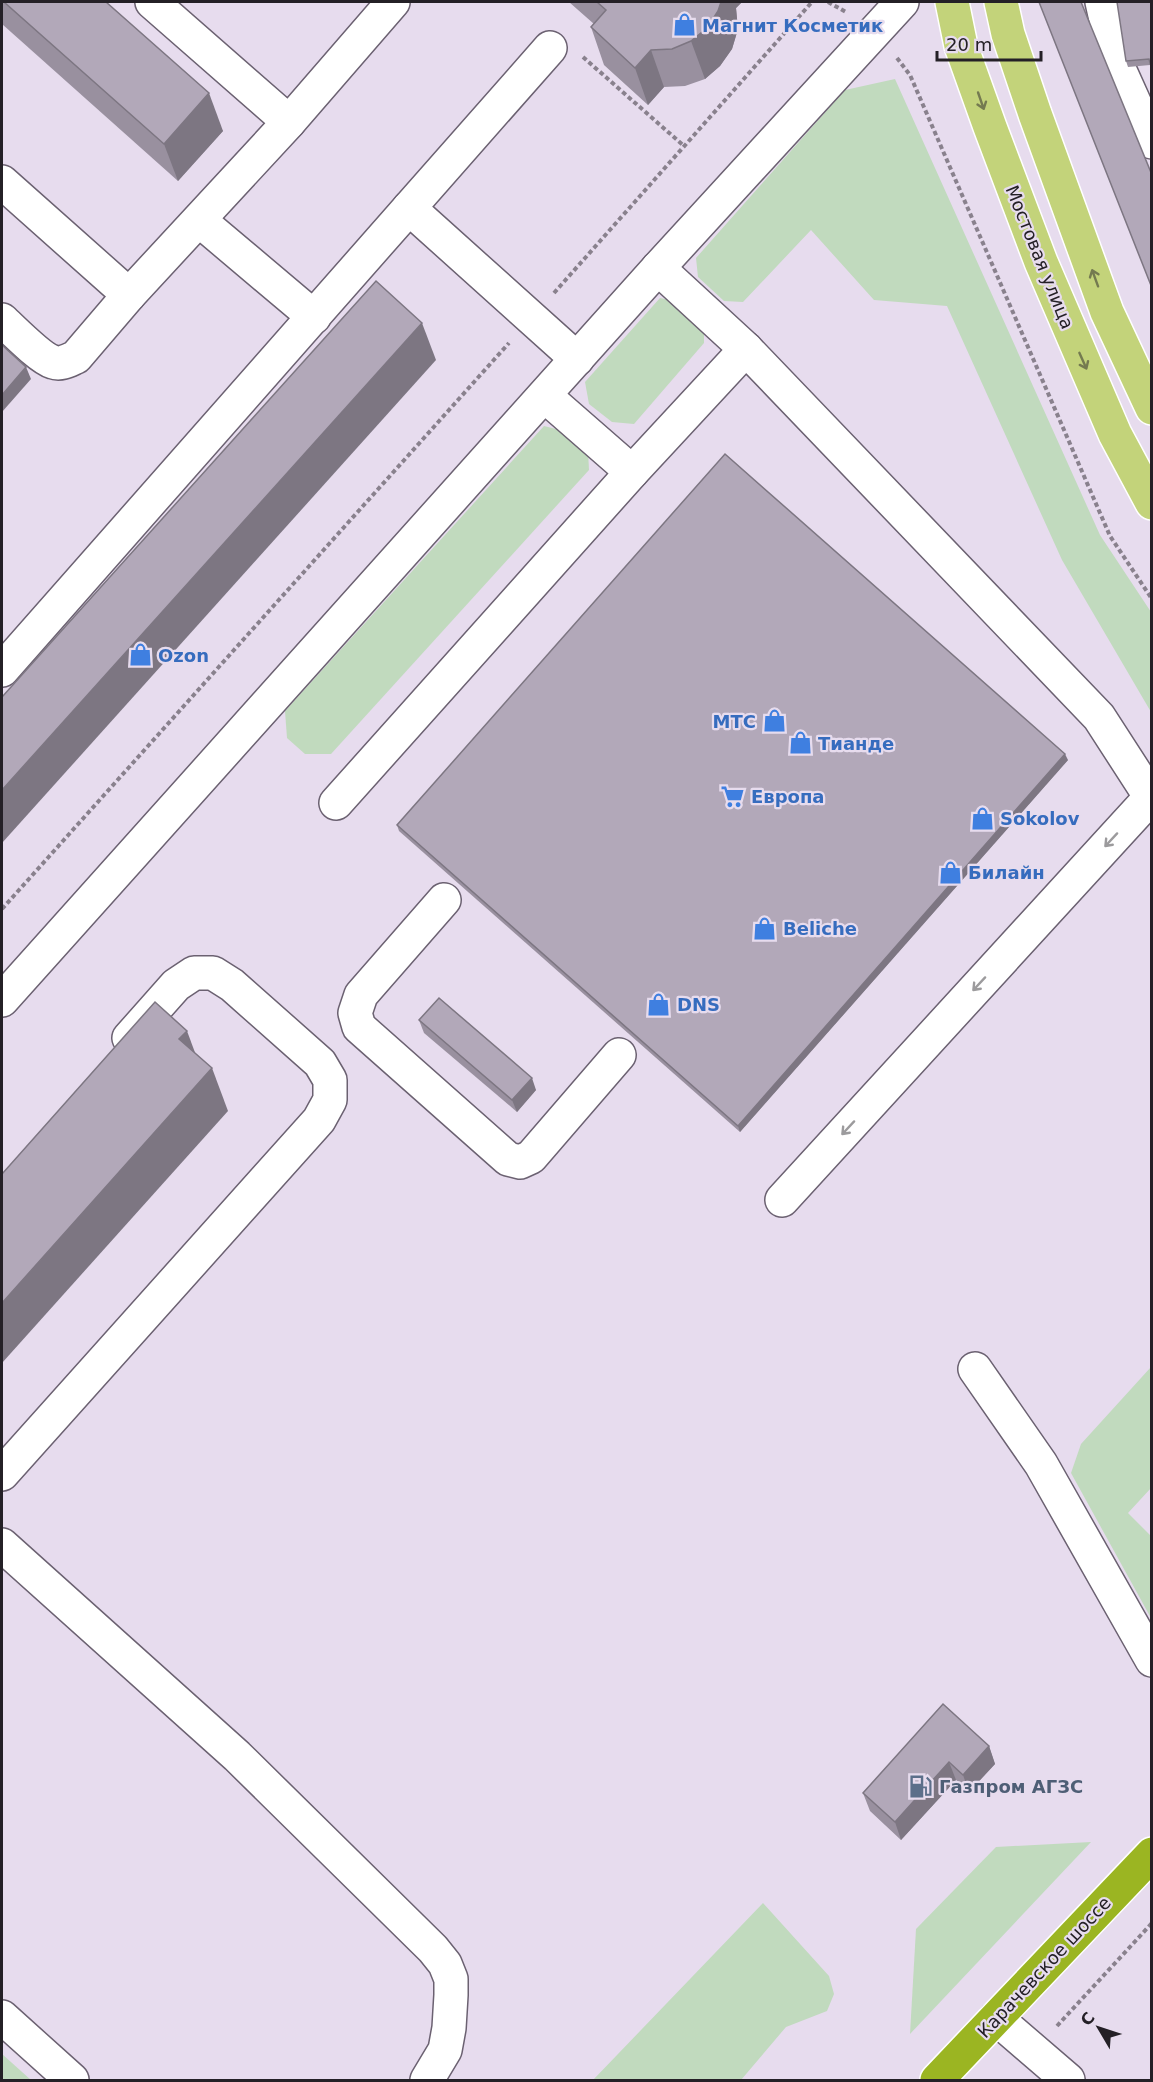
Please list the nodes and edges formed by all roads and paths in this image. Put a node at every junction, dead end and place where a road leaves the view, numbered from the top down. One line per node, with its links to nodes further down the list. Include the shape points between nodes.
1 (152, 2): 11 (street)
2 (393, 2): 11 (street)
3 (812, 2): 13 (path)
4 (828, 2): 9 (path)
5 (902, 2): 9 (street)
6 (952, 2): 27 (main road, Мостовая улица, one-way to 27, via 962,46 1041,262 1115,434)
7 (1001, 2): 25 (main road, one-way to 7, via 1107,312 1035,114)
8 (1102, 2): 12 (street, via 1115,60)
9 (877, 30): 17 (street); 28 (path, via 909,75 1110,536)
10 (550, 48): 13 (path, via 576,51); 15 (street)
11 (289, 122): 16 (street)
12 (1152, 142)
13 (684, 146): 20 (path)
14 (2, 182): 18 (street)
15 (409, 208): 19 (street); 20 (street)
16 (199, 220): 18 (street); 19 (street)
17 (658, 268): 22 (street); 23 (street)
18 (129, 295): 21 (street, via 76,357 64,363 42,355)
19 (314, 316): 29 (street)
20 (531, 318): 23 (street); 33 (path)
21 (2, 320)
22 (746, 349): 26 (street); 30 (street, via 1099,717)
23 (577, 359): 24 (street)
24 (545, 396): 26 (street); 34 (street)
25 (1152, 408)
26 (632, 472): 31 (street)
27 (1152, 503)
28 (1152, 599)
29 (2, 669)
30 (1151, 798): 37 (street, one-way to 37)
31 (336, 803)
32 (444, 900): 35 (street, via 361,995 355,1013 359,1027 508,1160 520,1162 531,1156)
33 (2, 909)
34 (2, 1000)
35 (619, 1055)
36 (112, 1056): 39 (street, via 176,985 194,973 213,973 232,985 320,1063 330,1080 330,1100 319,1120)
37 (782, 1200)
38 (975, 1369): 41 (street, via 1041,1464)
39 (2, 1474)
40 (2, 1545): 48 (street, via 237,1756 445,1964 451,1979 449,2028 445,2050)
41 (1152, 1660)
42 (1152, 1854): 45 (highway, Карачевское шоссе)
43 (1152, 1923): 46 (path)
44 (2, 2017): 47 (street)
45 (996, 2018): 46 (street); 49 (highway, Карачевское шоссе)
46 (1034, 2051): 50 (street)
47 (72, 2080)
48 (427, 2080)
49 (937, 2080)
50 (1068, 2080)

